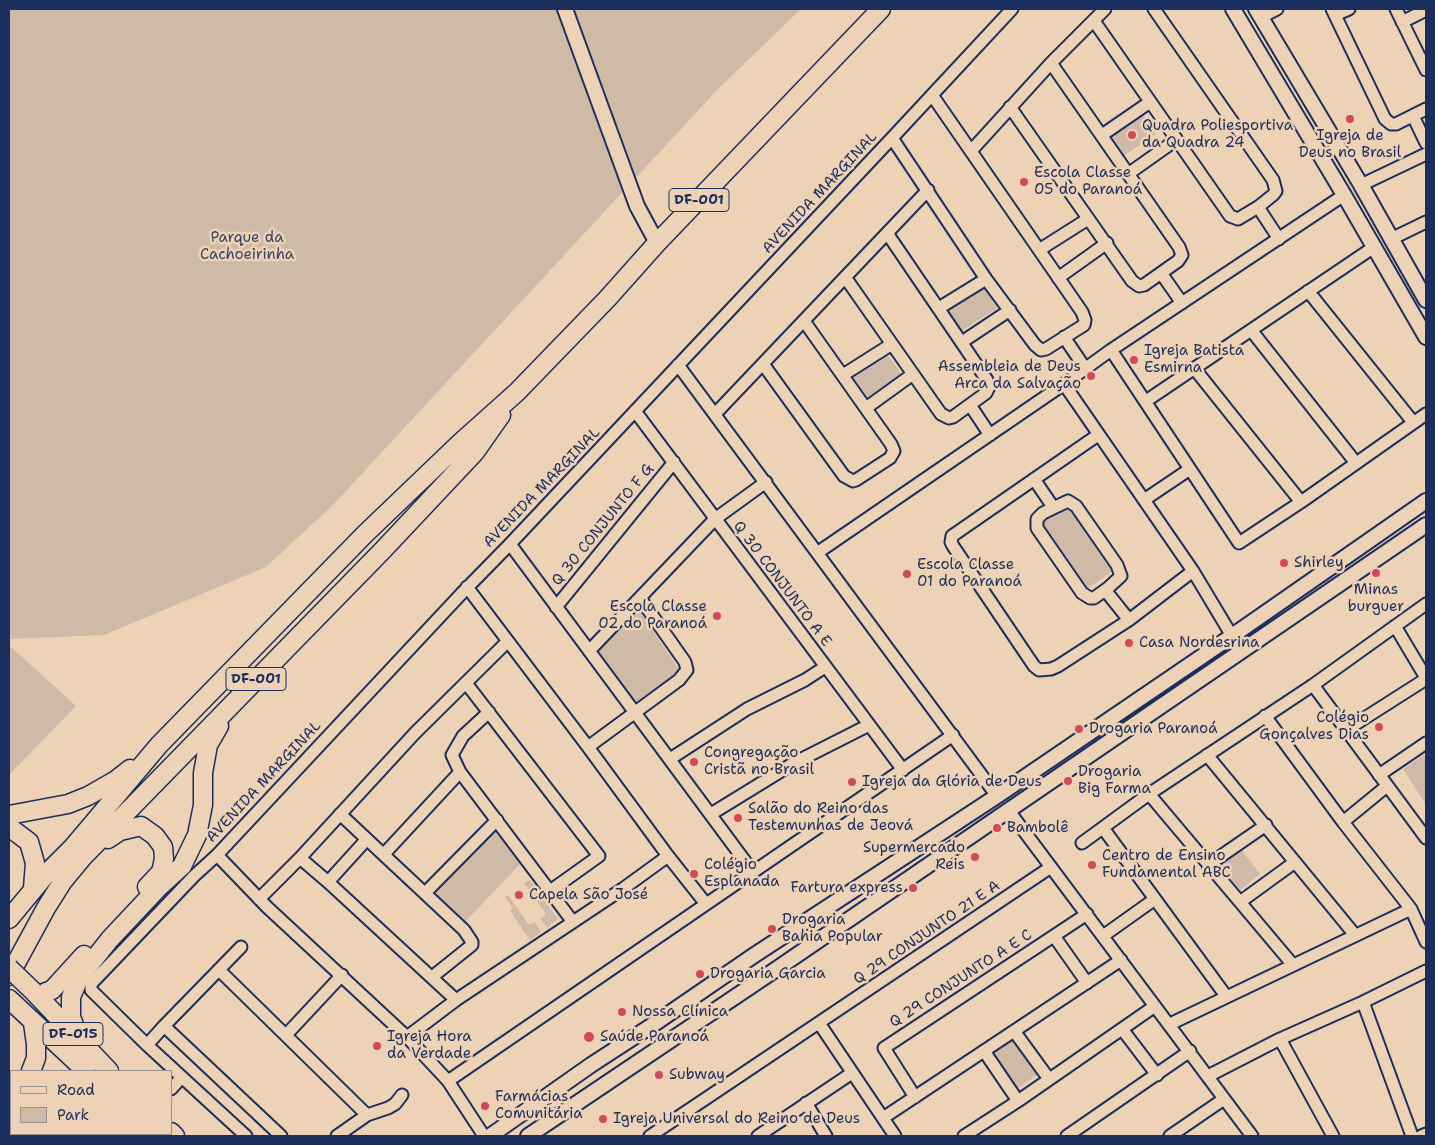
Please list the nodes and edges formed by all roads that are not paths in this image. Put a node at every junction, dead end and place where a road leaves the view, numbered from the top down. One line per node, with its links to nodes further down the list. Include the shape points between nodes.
1 (565, 9): 43 (street, via 637,206)
2 (881, 9): 43 (main road, DF-001)
3 (1012, 9): 21 (street, AVENIDA MARGINAL)
4 (1104, 9): 13 (street)
5 (1154, 9): 36 (street, via 1273,180 1276,190 1273,196)
6 (1233, 9): 16 (street)
7 (1277, 9): 12 (street)
8 (1349, 9): 11 (street)
9 (1396, 9): 14 (street)
10 (1426, 10): 14 (street)
11 (1334, 12): 25 (street, via 1386,119 1396,124)
12 (1258, 13): 15 (street)
13 (1094, 21): 17 (street); 22 (street)
14 (1402, 22): 18 (street)
15 (1282, 51): 16 (street, via 1277,62); 19 (street)
16 (1265, 62): 20 (street)
17 (1051, 63): 23 (street); 26 (street)
18 (1426, 70)
19 (1296, 76): 20 (street, via 1288,70 1280,73); 33 (street)
20 (1279, 86): 35 (street)
21 (932, 95): 27 (street, AVENIDA MARGINAL); 30 (street)
22 (1150, 102): 26 (street); 28 (street)
23 (1010, 107): 30 (street); 37 (street)
24 (1426, 109): 25 (street)
25 (1413, 116): 29 (street)
26 (1102, 134): 32 (street)
27 (892, 138): 34 (street); 64 (street, AVENIDA MARGINAL)
28 (1176, 140): 32 (street); 36 (street, via 1230,216 1238,219)
29 (1426, 143)
30 (971, 151): 45 (street)
31 (1426, 154): 33 (street)
32 (1128, 174): 46 (street, via 1179,247 1182,256)
33 (1361, 185): 41 (street)
34 (928, 190): 39 (street); 49 (street)
35 (1344, 195): 40 (street); 44 (street)
36 (1258, 207): 40 (street)
37 (1088, 219): 42 (street); 45 (street)
38 (1426, 222): 41 (street)
39 (887, 233): 47 (street); 53 (street)
40 (1279, 239): 52 (street)
41 (1391, 239): 51 (street)
42 (1107, 243): 46 (street, via 1132,281 1139,286); 48 (street)
43 (658, 244): 70 (main road, DF-001)
44 (1374, 247): 50 (street); 55 (street)
45 (1039, 250): 48 (street)
46 (1161, 273): 52 (street)
47 (845, 277): 56 (street); 61 (street)
48 (1058, 278): 59 (street, via 1085,320 1084,325)
49 (986, 279): 53 (street); 54 (street)
50 (1308, 291): 57 (street); 77 (street)
51 (1426, 301): 55 (street, via 1425,310 1420,313)
52 (1182, 303): 62 (street)
53 (939, 308): 60 (street)
54 (1010, 310): 59 (street, via 1041,350); 60 (street)
55 (1411, 311): 58 (street)
56 (804, 321): 63 (street); 68 (street)
57 (1252, 330): 66 (street); 81 (street)
58 (1426, 330)
59 (1064, 337): 65 (street)
60 (962, 342): 72 (street, via 988,380 989,387)
61 (892, 344): 67 (street); 68 (street)
62 (1111, 350): 65 (street); 71 (street)
63 (763, 364): 73 (street, via 844,476 853,481 893,454 891,444); 75 (street)
64 (678, 365): 74 (street, AVENIDA MARGINAL); 75 (street)
65 (1085, 368): 69 (street)
66 (1194, 368): 71 (street); 87 (street)
67 (913, 374): 72 (street, via 942,414 949,418); 73 (street)
68 (843, 375): 73 (street)
69 (1064, 384): 78 (street); 79 (street)
70 (516, 392): 112 (main road, DF-001, via 475,452); 121 (main road, DF-001, via 364,534)
71 (1146, 402): 82 (street)
72 (970, 405): 78 (street)
73 (866, 408)
74 (635, 412): 80 (street, Q 30 CONJUNTO A E); 91 (street, AVENIDA MARGINAL)
75 (715, 414): 84 (street)
76 (1426, 414): 77 (street)
77 (1413, 422): 81 (street)
78 (990, 435): 92 (street)
79 (1098, 435): 83 (street); 85 (street)
80 (674, 462): 89 (street, Q 30 CONJUNTO A E); 99 (street, Q 30 CONJUNTO F G)
81 (1356, 463): 87 (street)
82 (1190, 469): 85 (street); 87 (street, via 1239,542)
83 (1034, 478): 88 (street); 100 (street, via 952,536 953,546 1034,666 1040,670 1051,670)
84 (766, 482): 89 (street); 92 (street)
85 (1144, 500): 93 (street)
86 (1426, 501): 97 (street)
87 (1301, 502)
88 (1053, 507): 95 (street, via 1068,501 1076,506 1117,565 1121,576); 95 (street, via 1038,519 1037,528 1082,593 1094,598)
89 (715, 519): 96 (street); 108 (street, Q 30 CONJUNTO A E)
90 (1426, 526): 101 (street)
91 (510, 544): 94 (street, AVENIDA MARGINAL); 99 (street)
92 (816, 553): 118 (street)
93 (1193, 571): 100 (street); 103 (street)
94 (467, 587): 104 (street); 147 (street, AVENIDA MARGINAL)
95 (1105, 590): 100 (street)
96 (640, 598): 106 (street); 114 (street, via 685,662 687,670 679,680)
97 (1280, 602): 101 (street, via 1274,613); 103 (street)
98 (1426, 604): 102 (street)
99 (556, 607): 106 (street)
100 (1129, 620)
101 (1283, 623): 107 (street)
102 (1395, 626): 109 (street); 111 (street)
103 (1232, 636): 105 (street)
104 (508, 641): 110 (street); 122 (street)
105 (1214, 648): 107 (street, via 1221,650); 119 (street)
106 (589, 651): 114 (street)
107 (1223, 664): 123 (street)
108 (825, 667): 116 (street, Q 30 CONJUNTO A E); 126 (street, via 747,709)
109 (1426, 678): 117 (street)
110 (466, 682): 113 (street); 135 (street)
111 (1313, 685): 115 (street); 117 (street)
112 (235, 700): 149 (main road, DF-001); 154 (main road, via 208,745 203,773 203,805)
113 (488, 712): 129 (street, via 463,736 453,752); 158 (street, via 598,856)
114 (635, 712): 122 (street); 126 (street)
115 (1269, 714): 125 (street); 139 (street)
116 (869, 724): 127 (street, Q 30 CONJUNTO A E); 136 (street)
117 (1346, 730): 130 (street)
118 (953, 735): 127 (street); 133 (street)
119 (1082, 738): 123 (street, via 1083,748); 124 (street)
120 (1426, 743): 130 (street)
121 (159, 745): 137 (main road, via 116,780 88,796 68,804); 157 (main road, DF-001, via 73,847)
122 (588, 747): 148 (street)
123 (1093, 753): 128 (street)
124 (1059, 754): 128 (street, via 1067,755); 133 (street)
125 (1207, 755): 132 (street); 140 (street)
126 (670, 759): 136 (street)
127 (903, 770): 155 (street)
128 (1068, 770): 134 (street)
129 (460, 772): 138 (street); 146 (street)
130 (1380, 775): 131 (street)
131 (1387, 786): 139 (street); 143 (street)
132 (1149, 794): 141 (street); 152 (street)
133 (997, 796): 179 (street)
134 (1008, 811): 153 (street); 184 (street)
135 (340, 814): 144 (street); 150 (street)
136 (711, 814): 155 (street)
137 (9, 815)
138 (497, 820): 158 (street); 159 (street)
139 (1343, 822): 164 (street)
140 (1266, 825): 151 (street); 152 (street)
141 (1103, 828): 145 (street); 161 (street)
142 (9, 830): 157 (main road, via 28,842 35,863)
143 (1426, 838)
144 (367, 839): 146 (street); 156 (street)
145 (1082, 843)
146 (384, 854): 159 (street)
147 (217, 855): 154 (street, AVENIDA MARGINAL); 160 (street)
148 (668, 856): 163 (street); 167 (street)
149 (82, 858): 178 (main road, DF-001, via 46,908); 183 (main road, via 120,831 141,826 155,836 163,848 164,859 161,872 52,990)
150 (300, 858): 156 (street); 160 (street)
151 (1295, 862): 162 (street); 168 (street)
152 (1208, 865): 162 (street)
153 (1052, 866): 165 (street); 193 (street, Q 29 CONJUNTO 21 E A)
154 (188, 871): 201 (main road, via 157,889 79,978 71,997 71,1017); 202 (street, AVENIDA MARGINAL, via 91,984 91,990)
155 (753, 872): 163 (street)
156 (328, 882): 181 (street)
157 (33, 888): 166 (main road, DF-001)
158 (550, 890): 167 (street)
159 (425, 893): 181 (street, via 464,930 472,942)
160 (259, 899): 177 (street)
161 (1156, 899): 170 (street); 186 (street)
162 (1240, 902): 174 (street)
163 (706, 904): 214 (street)
164 (1411, 909): 168 (street); 171 (street)
165 (1087, 914): 169 (street, Q 29 CONJUNTO A E C); 170 (street)
166 (9, 919)
167 (573, 922): 188 (street)
168 (1355, 935): 174 (street)
169 (1054, 936): 182 (street); 217 (street, Q 29 CONJUNTO A E C, via 884,1048)
170 (1103, 936): 173 (street)
171 (1426, 942)
172 (241, 948): 176 (street)
173 (1121, 960): 182 (street); 190 (street)
174 (1293, 965): 186 (street)
175 (9, 968): 183 (main road, bridge)
176 (219, 970): 195 (street); 198 (street)
177 (342, 975): 198 (street); 199 (street)
178 (9, 976)
179 (724, 976): 184 (street, via 722,992 728,996); 185 (street)
180 (1425, 976): 189 (street)
181 (432, 977): 188 (street)
182 (1087, 983): 197 (street)
183 (36, 993): 201 (main road, DF-015)
184 (738, 995): 191 (street)
185 (694, 996): 191 (street, via 710,1000 711,1007); 230 (street)
186 (1226, 996): 194 (street)
187 (9, 999): 192 (main road)
188 (456, 1000): 199 (street)
189 (1362, 1002): 200 (street); 239 (street)
190 (1155, 1006): 194 (street); 196 (street)
191 (706, 1016): 231 (street)
192 (29, 1019): 205 (main road, DF-015); 206 (main road, via 36,1044)
193 (819, 1024): 209 (street); 232 (street, Q 29 CONJUNTO 21 E A)
194 (1170, 1024): 204 (street)
195 (164, 1026): 202 (street); 227 (street)
196 (1122, 1029): 210 (street); 213 (street)
197 (1014, 1031): 203 (street); 213 (street)
198 (286, 1035): 221 (street)
199 (407, 1037): 214 (street)
200 (1280, 1039): 211 (street); 238 (street)
201 (80, 1042): 205 (main road, DF-015)
202 (147, 1045): 212 (street)
203 (984, 1050): 217 (street); 219 (street)
204 (1190, 1051): 210 (street); 211 (street)
205 (89, 1063): 207 (main road, DF-015); 208 (street)
206 (31, 1070)
207 (106, 1070)
208 (114, 1070)
209 (852, 1073): 220 (street); 222 (street)
210 (1157, 1075): 224 (street)
211 (1208, 1076): 218 (street)
212 (182, 1077): 215 (street); 226 (street)
213 (1049, 1079): 219 (street)
214 (448, 1082): 229 (street)
215 (172, 1087)
216 (402, 1095): 221 (street, via 388,1108)
217 (915, 1096): 222 (street)
218 (1224, 1099): 225 (street); 237 (street)
219 (1018, 1101): 236 (street)
220 (806, 1103): 233 (street); 234 (street)
221 (367, 1115): 228 (street)
222 (883, 1118): 235 (street)
223 (1426, 1134): 240 (street)
224 (1072, 1135)
225 (1173, 1135)
226 (246, 1136)
227 (281, 1136)
228 (337, 1136)
229 (484, 1136)
230 (490, 1136)
231 (528, 1136)
232 (650, 1136)
233 (758, 1136)
234 (826, 1136)
235 (895, 1136)
236 (964, 1136)
237 (1252, 1136)
238 (1333, 1136)
239 (1412, 1136)
240 (1421, 1136)

